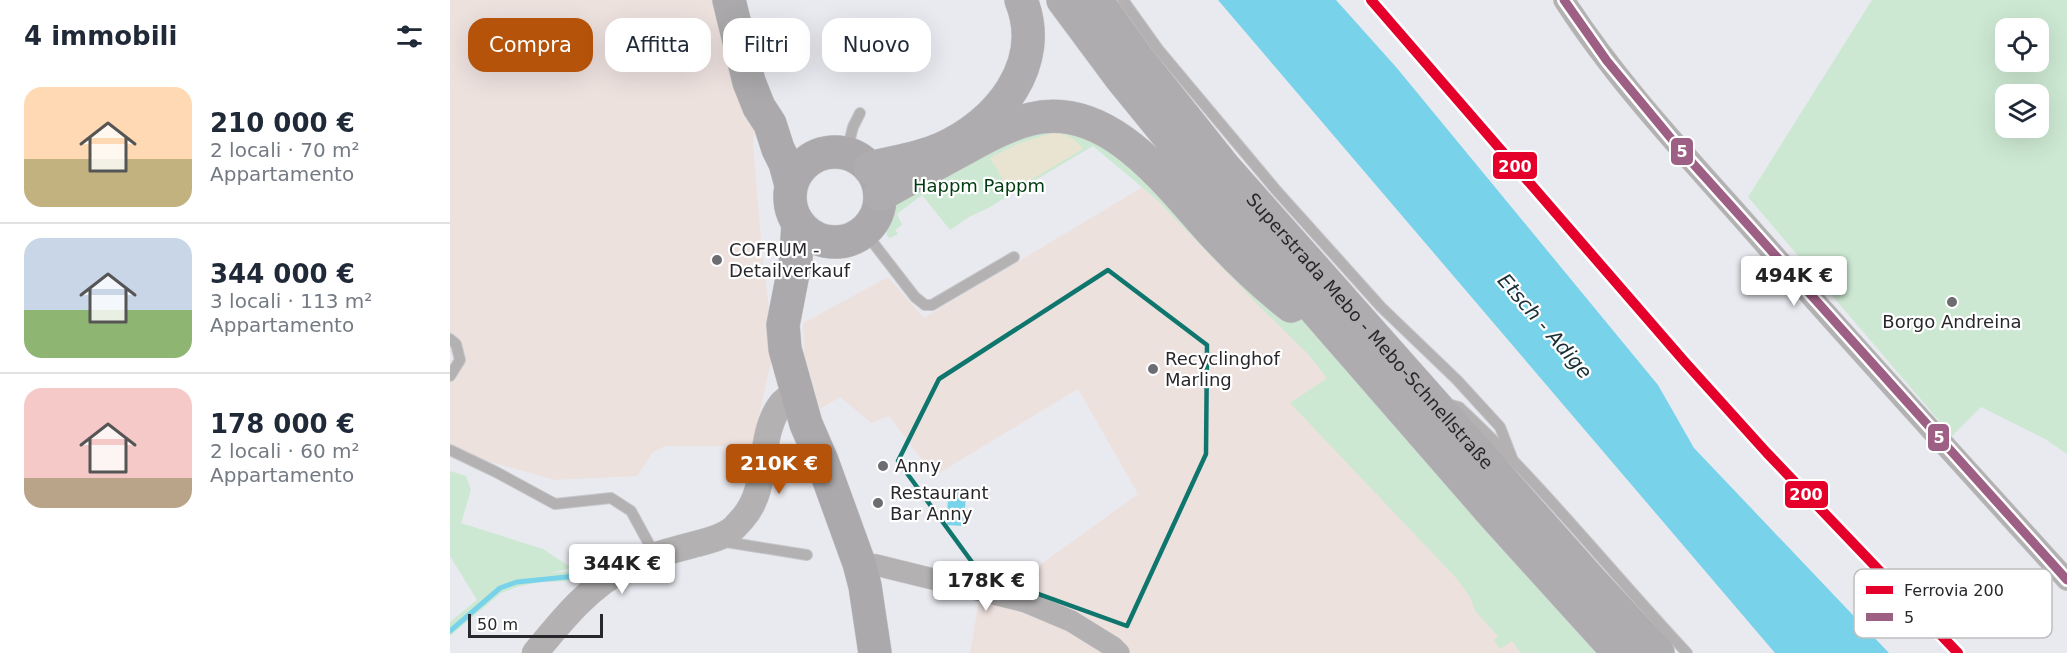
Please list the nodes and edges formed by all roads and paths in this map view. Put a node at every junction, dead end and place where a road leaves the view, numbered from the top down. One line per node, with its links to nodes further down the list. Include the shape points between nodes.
1 (729, 0): 7 (main road, via 749,82)
2 (1021, 0): 8 (highway, via 1027,15 1028,52 1001,105 964,137 941,149 913,159)
3 (1123, 0): 20 (lane, via 1158,49 1276,190 1381,306 1500,427)
4 (1564, 0): 25 (street, via 1612,69 1663,129)
5 (1076, 4): 15 (highway, Superstrada Mebo - Mebo-Schnellstraße, via 1121,78 1224,205); 18 (highway, Superstrada Mebo - Mebo-Schnellstraße, via 1139,60 1225,168)
6 (860, 113): 8 (lane, via 853,127)
7 (770, 124): 8 (main road); 9 (main road)
8 (855, 167): 9 (main road, via 803,164); 11 (main road, via 879,208 873,221); 15 (highway, via 988,136 1030,119 1070,118 1087,122 1135,150 1248,269)
9 (791, 185): 10 (main road, via 791,205)
10 (798, 223): 11 (main road, via 821,239); 13 (main road)
11 (851, 236): 12 (lane, via 925,305 932,305); 13 (main road, via 824,252)
12 (1014, 257)
13 (790, 295): 17 (main road, via 783,325 784,349)
14 (450, 339): 16 (lane, via 456,344 460,360)
15 (1361, 360): 29 (highway, Superstrada Mebo - Mebo-Schnellstraße)
16 (450, 376)
17 (797, 393): 21 (street, via 779,406 773,420 756,498 730,531); 24 (main road)
18 (1430, 399): 20 (lane, via 1459,407); 30 (highway, Superstrada Mebo - Mebo-Schnellstraße)
19 (450, 450): 22 (lane, via 555,504 611,498 630,511)
20 (1512, 458): 31 (lane)
21 (711, 540): 22 (street); 23 (lane)
22 (655, 555): 26 (street, via 604,580)
23 (807, 555)
24 (859, 563): 27 (main road); 28 (street, via 1026,602 1071,621)
25 (2067, 580)
26 (535, 653)
27 (875, 653)
28 (1119, 653)
29 (1619, 653)
30 (1658, 653)
31 (1688, 653)

